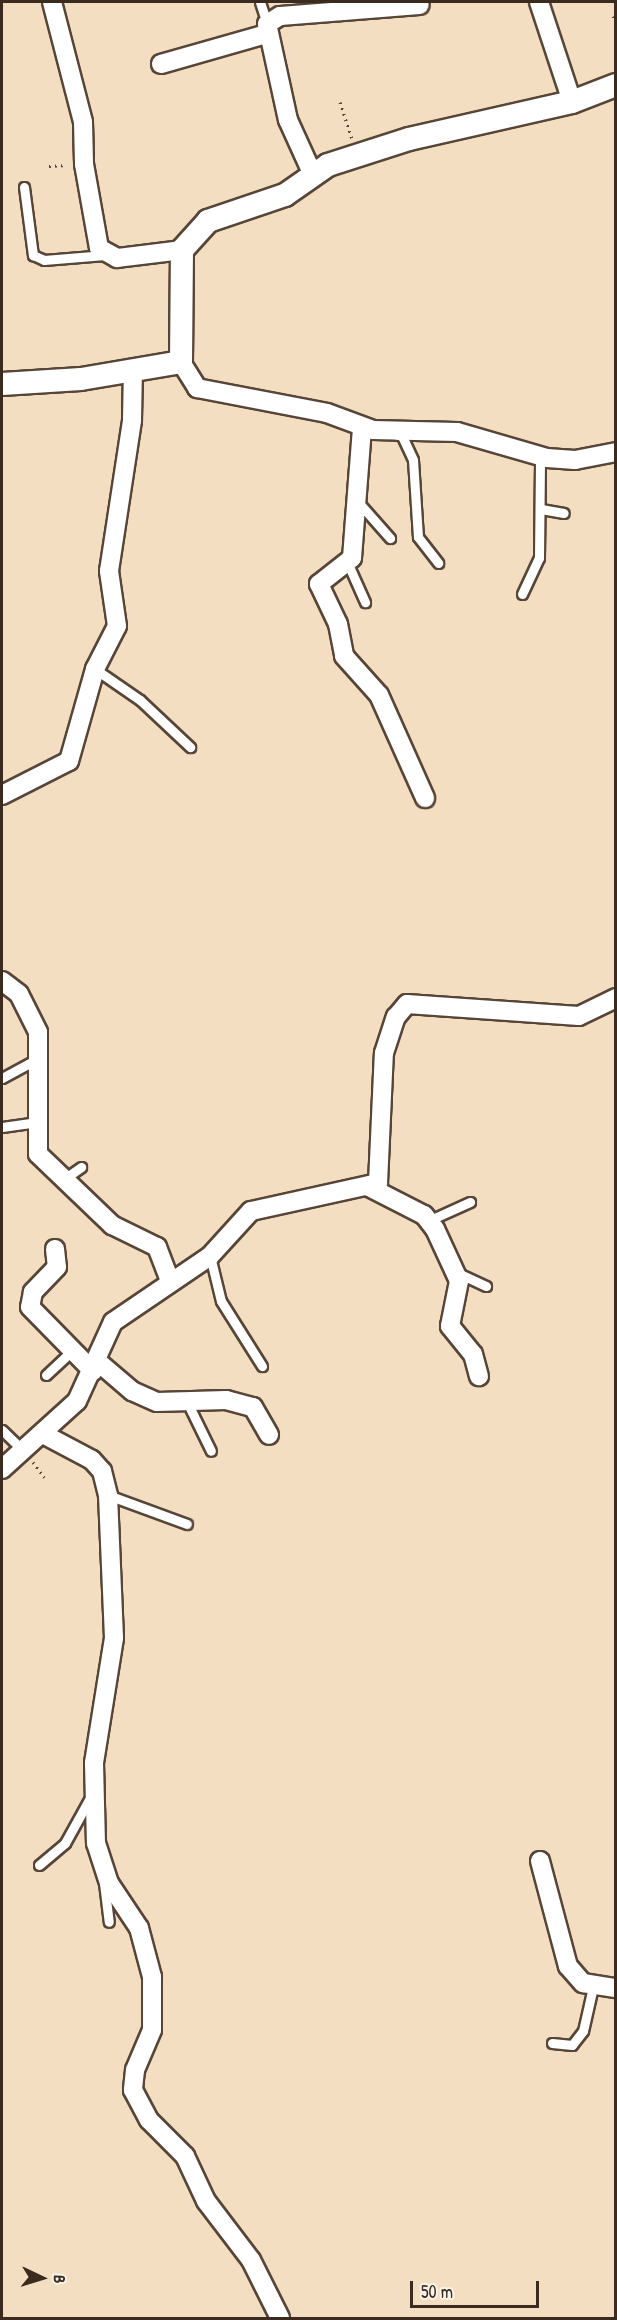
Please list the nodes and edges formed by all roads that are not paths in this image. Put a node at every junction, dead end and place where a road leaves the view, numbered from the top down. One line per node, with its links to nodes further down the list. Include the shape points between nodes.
1 (52, 2): 13 (street, via 77,91 84,164 99,248)
2 (260, 2): 6 (lane)
3 (539, 2): 9 (street)
4 (420, 5): 5 (street)
5 (327, 8): 6 (street, via 280,16)
6 (267, 29): 7 (street); 10 (street, via 298,149)
7 (161, 64)
8 (615, 85): 9 (street)
9 (572, 102): 10 (street, via 352,157)
10 (313, 175): 12 (street, via 258,207 208,221)
11 (24, 187): 13 (lane, via 33,255 44,260)
12 (182, 250): 13 (street); 14 (street)
13 (105, 255)
14 (181, 363): 15 (street); 17 (street, via 197,388 327,413)
15 (133, 370): 16 (street); 29 (street, via 131,431 109,571 118,614)
16 (2, 384)
17 (362, 428): 18 (street); 21 (street)
18 (386, 431): 20 (street, via 456,432); 25 (lane, via 407,444 418,537)
19 (615, 452): 20 (street, via 575,460)
20 (538, 457): 22 (lane, via 544,460)
21 (359, 503): 24 (lane); 26 (street)
22 (541, 508): 23 (lane); 27 (lane, via 537,574)
23 (564, 513)
24 (390, 538)
25 (438, 563)
26 (348, 564): 28 (lane); 32 (street, via 321,577 319,584 338,624 344,656 379,695)
27 (522, 594)
28 (365, 602)
29 (95, 669): 30 (lane, via 140,700); 31 (street, via 65,766)
30 (190, 747)
31 (2, 795)
32 (425, 798)
33 (2, 981): 35 (street, via 27,1006 38,1032)
34 (615, 998): 41 (street, via 579,1016 407,1004 396,1017 384,1053 382,1176)
35 (40, 1058): 36 (lane); 37 (street)
36 (2, 1078)
37 (36, 1122): 38 (lane); 40 (street, via 38,1154)
38 (2, 1127)
39 (81, 1167): 40 (lane)
40 (62, 1180): 47 (street, via 112,1226 157,1247)
41 (369, 1188): 43 (street); 45 (street, via 258,1208)
42 (470, 1202): 43 (lane)
43 (430, 1220): 46 (street)
44 (55, 1249): 49 (street, via 57,1267 33,1292 30,1307)
45 (210, 1256): 47 (street); 51 (lane, via 220,1301)
46 (458, 1273): 48 (lane); 53 (street, via 450,1326 474,1354)
47 (170, 1281): 50 (street, via 113,1322)
48 (486, 1286)
49 (72, 1351): 50 (street); 52 (lane)
50 (95, 1366): 54 (street, via 143,1397); 56 (street, via 77,1401)
51 (262, 1366)
52 (46, 1375)
53 (478, 1376)
54 (188, 1404): 57 (street, via 242,1402 260,1414); 59 (lane)
55 (2, 1430): 58 (lane)
56 (43, 1434): 58 (street); 61 (street, via 92,1460 102,1471)
57 (269, 1435)
58 (23, 1450): 60 (street)
59 (212, 1451)
60 (2, 1469)
61 (108, 1495): 62 (lane); 63 (street, via 114,1638)
62 (187, 1524)
63 (94, 1791): 65 (lane, via 65,1843); 66 (street)
64 (540, 1861): 68 (street, via 568,1966)
65 (39, 1865)
66 (102, 1866): 67 (lane); 71 (street, via 139,1928 152,1977 152,2030 135,2070 138,2105 185,2156 206,2200 251,2260)
67 (108, 1922)
68 (593, 1987): 69 (street); 70 (lane, via 583,2031 572,2045)
69 (615, 1988)
70 (552, 2043)
71 (280, 2319)

